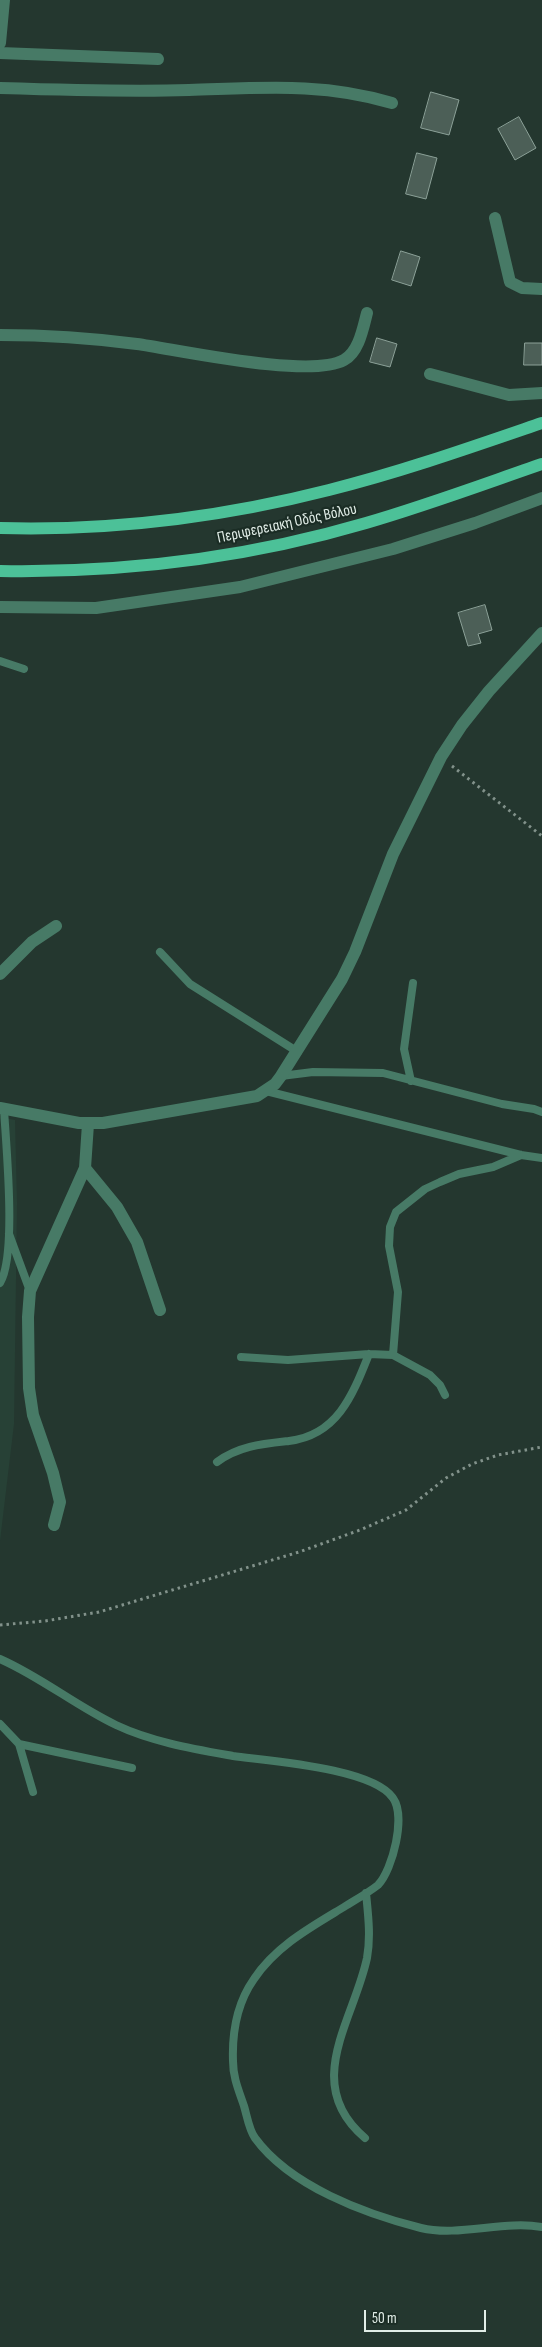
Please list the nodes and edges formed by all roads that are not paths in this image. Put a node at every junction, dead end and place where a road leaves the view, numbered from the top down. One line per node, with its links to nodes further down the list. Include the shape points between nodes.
1 (4, 0): 2 (street)
2 (0, 43)
3 (0, 52): 4 (street)
4 (158, 59)
5 (0, 88): 6 (street, via 103,91 268,86 362,94)
6 (392, 103)
7 (495, 218): 8 (street, via 510,282 522,288)
8 (542, 289)
9 (368, 313): 10 (street, via 350,356 339,362 317,365 232,360 90,339)
10 (0, 335)
11 (430, 374): 12 (street, via 509,395)
12 (541, 394)
13 (542, 423): 16 (main road, Περιφερειακή Οδός Βόλου, via 366,480 264,505 106,526)
14 (542, 464): 17 (main road, Περιφερειακή Οδός Βόλου, via 366,523 264,549 136,567)
15 (542, 498): 18 (street, via 392,549 240,587 96,608)
16 (0, 528)
17 (0, 571)
18 (0, 607)
19 (542, 633): 26 (street, via 489,690 441,757 393,854 342,979)
20 (0, 661): 21 (lane)
21 (24, 669)
22 (56, 926): 24 (street, via 32,942)
23 (160, 952): 26 (lane, via 190,984)
24 (0, 974)
25 (414, 983): 28 (lane, via 404,1048)
26 (298, 1052): 27 (street)
27 (281, 1076): 28 (lane, via 353,1071 383,1073); 29 (street)
28 (411, 1081): 31 (lane)
29 (266, 1091): 32 (street, via 244,1099); 33 (lane)
30 (2, 1109): 32 (street); 36 (lane, via 8,1177)
31 (542, 1112)
32 (88, 1124): 35 (street)
33 (521, 1155): 34 (lane); 41 (lane, via 493,1168 460,1174 440,1182 425,1189 396,1212 390,1227 389,1246 398,1292)
34 (542, 1158)
35 (85, 1168): 38 (street); 39 (street, via 116,1207 137,1242)
36 (8, 1232): 37 (lane, via 6,1267); 38 (lane)
37 (0, 1283)
38 (30, 1291): 45 (street, via 29,1388 33,1415 60,1502)
39 (160, 1310)
40 (369, 1354): 41 (lane); 42 (lane, via 288,1360); 44 (lane, via 352,1392 324,1430 300,1439 246,1447)
41 (393, 1355): 43 (lane, via 430,1375)
42 (241, 1357)
43 (445, 1395)
44 (216, 1462)
45 (54, 1525)
46 (0, 1659): 51 (lane, via 115,1725 140,1735 232,1755 318,1767 384,1788 399,1810 398,1830 390,1864 379,1884)
47 (0, 1724): 48 (lane)
48 (19, 1744): 49 (lane); 50 (lane)
49 (132, 1768)
50 (33, 1792)
51 (366, 1893): 52 (lane, via 370,1926 367,1958 340,2034 334,2087 342,2113); 53 (lane, via 283,1946 254,1978 240,2005 232,2041 233,2076 254,2137 296,2177 359,2208 398,2221 425,2229 489,2229 528,2224)
52 (365, 2138)
53 (542, 2227)

